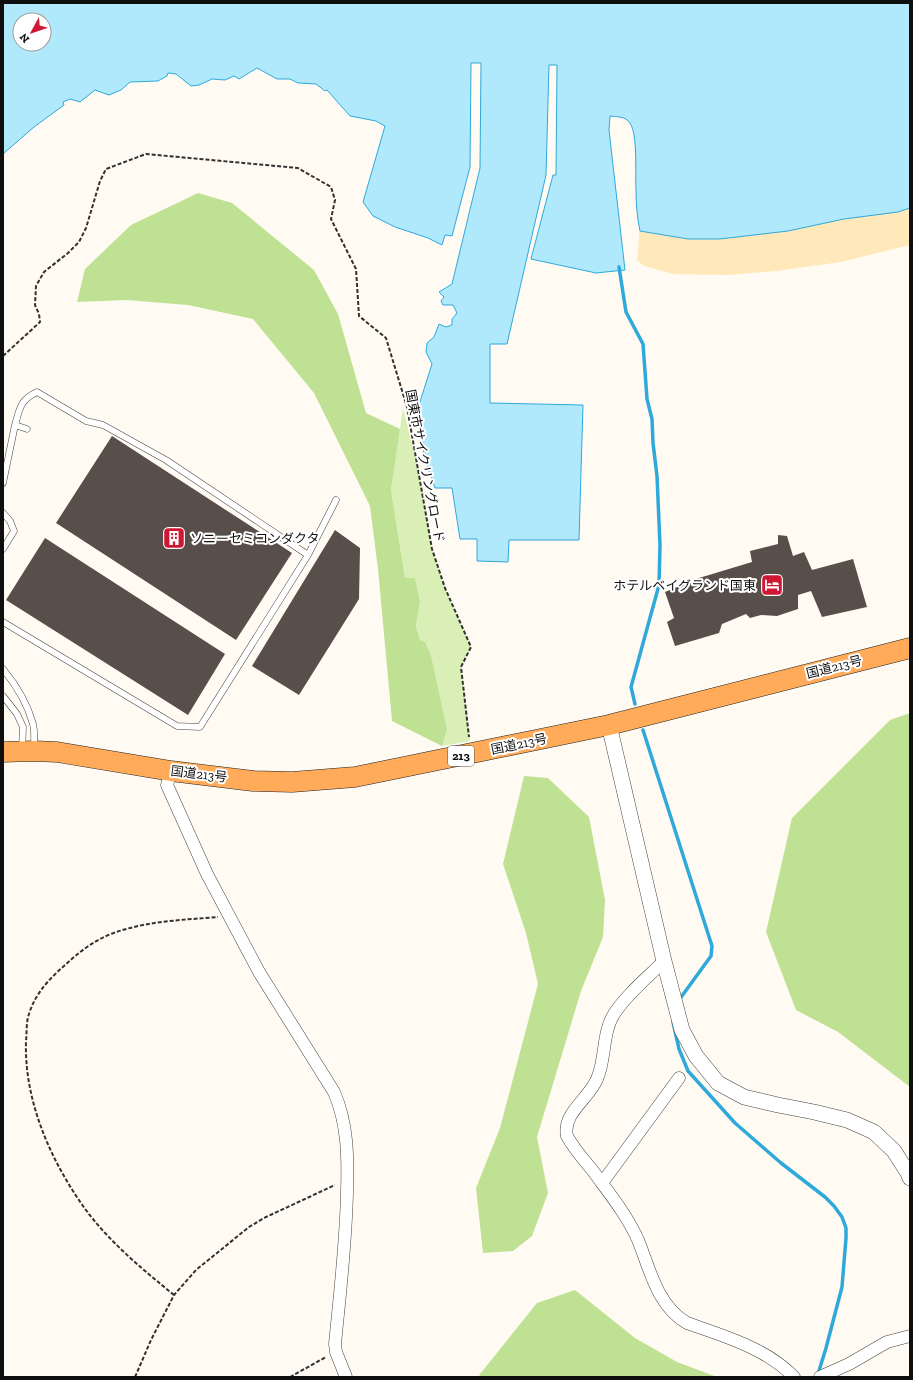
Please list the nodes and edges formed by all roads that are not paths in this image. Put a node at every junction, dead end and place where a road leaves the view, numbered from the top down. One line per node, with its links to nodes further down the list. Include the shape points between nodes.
1 (14, 425): 2 (lane); 3 (lane); 7 (lane, via 27,396 37,392 86,421 103,425 166,460)
2 (27, 429)
3 (3, 483)
4 (336, 500): 7 (lane)
5 (3, 513): 6 (lane, via 14,531)
6 (3, 549)
7 (308, 555): 8 (lane, via 200,727 177,726)
8 (3, 622)
9 (910, 648): 12 (highway, 国道213号 / 213)
10 (3, 669): 13 (lane, via 18,688 33,725)
11 (3, 696): 13 (lane, via 17,714 23,727)
12 (609, 725): 14 (highway, 国道213号 / 213, via 355,777 292,782 253,781); 15 (street)
13 (20, 751): 14 (highway, 国道213号 / 213, via 57,752)
14 (170, 771): 20 (street, via 167,786 207,874 259,972 336,1097 341,1112 348,1154 347,1220 335,1344)
15 (664, 961): 17 (street, via 682,1030 696,1056 718,1083 744,1097 847,1120 874,1132 894,1150); 18 (street, via 614,1014 608,1029 597,1079 568,1121 566,1129 571,1144)
16 (679, 1078): 18 (street)
17 (910, 1178)
18 (602, 1183): 21 (street, via 629,1223 663,1300 679,1319 764,1354 778,1362)
19 (910, 1336): 22 (street, via 887,1342)
20 (346, 1377)
21 (794, 1377)
22 (820, 1377)

